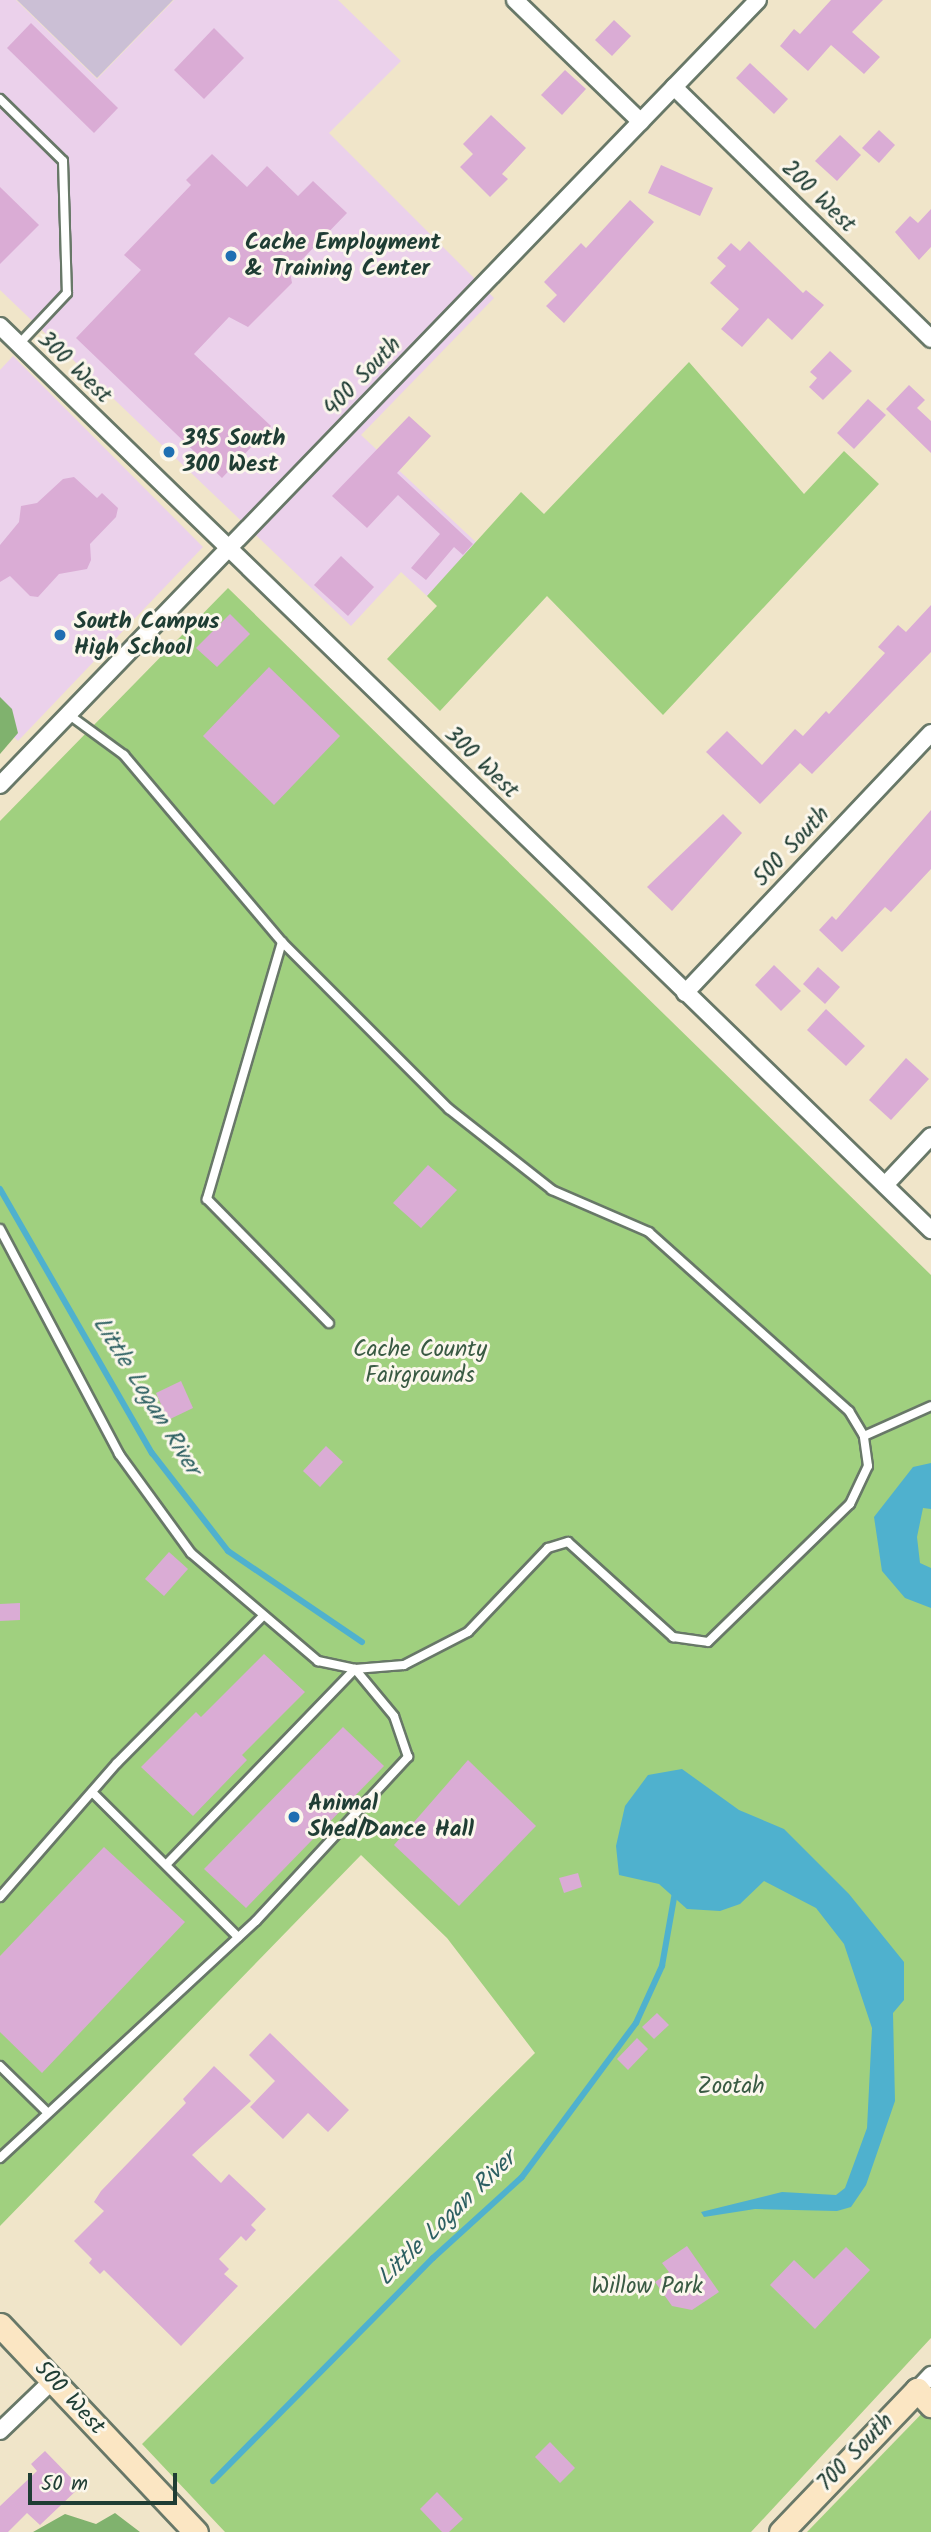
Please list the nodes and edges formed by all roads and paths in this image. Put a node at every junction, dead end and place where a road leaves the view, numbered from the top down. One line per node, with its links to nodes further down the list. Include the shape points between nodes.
1 (514, 0): 5 (street)
2 (758, 0): 3 (street, 400 South)
3 (674, 88): 5 (street, 400 South); 7 (street, 200 West)
4 (0, 99): 8 (lane, via 63,161 67,293)
5 (641, 122): 9 (street, 400 South)
6 (0, 326): 8 (street, 300 West)
7 (931, 339)
8 (18, 345): 9 (street, 300 West)
9 (228, 549): 10 (street, 400 South); 14 (street, 300 West)
10 (68, 714): 12 (street, 400 South); 13 (lane, via 124,755)
11 (931, 733): 14 (street, 500 South)
12 (0, 785)
13 (282, 943): 19 (lane, via 207,1199); 21 (lane, via 449,1109 552,1190 649,1232 849,1411)
14 (685, 993): 16 (street, 300 West)
15 (931, 1136): 16 (street)
16 (885, 1185): 18 (street, 300 West)
17 (0, 1229): 22 (lane, via 118,1454 191,1553)
18 (931, 1230)
19 (328, 1322)
20 (931, 1406): 21 (lane)
21 (864, 1436): 23 (lane, via 868,1466 850,1504 708,1642 673,1637 568,1542 548,1548 468,1632 404,1665)
22 (262, 1617): 23 (lane, via 318,1661); 24 (lane)
23 (355, 1669): 25 (lane); 27 (lane, via 394,1716 408,1757)
24 (92, 1792): 25 (lane); 26 (lane)
25 (166, 1865): 27 (lane)
26 (0, 1897)
27 (238, 1937): 29 (lane)
28 (0, 2066): 29 (lane)
29 (47, 2110): 30 (lane)
30 (0, 2158)
31 (0, 2325): 32 (street, 500 West)
32 (53, 2380): 34 (street); 35 (street, 500 West)
33 (926, 2390): 36 (street, 700 South)
34 (0, 2431)
35 (196, 2532)
36 (781, 2532)

